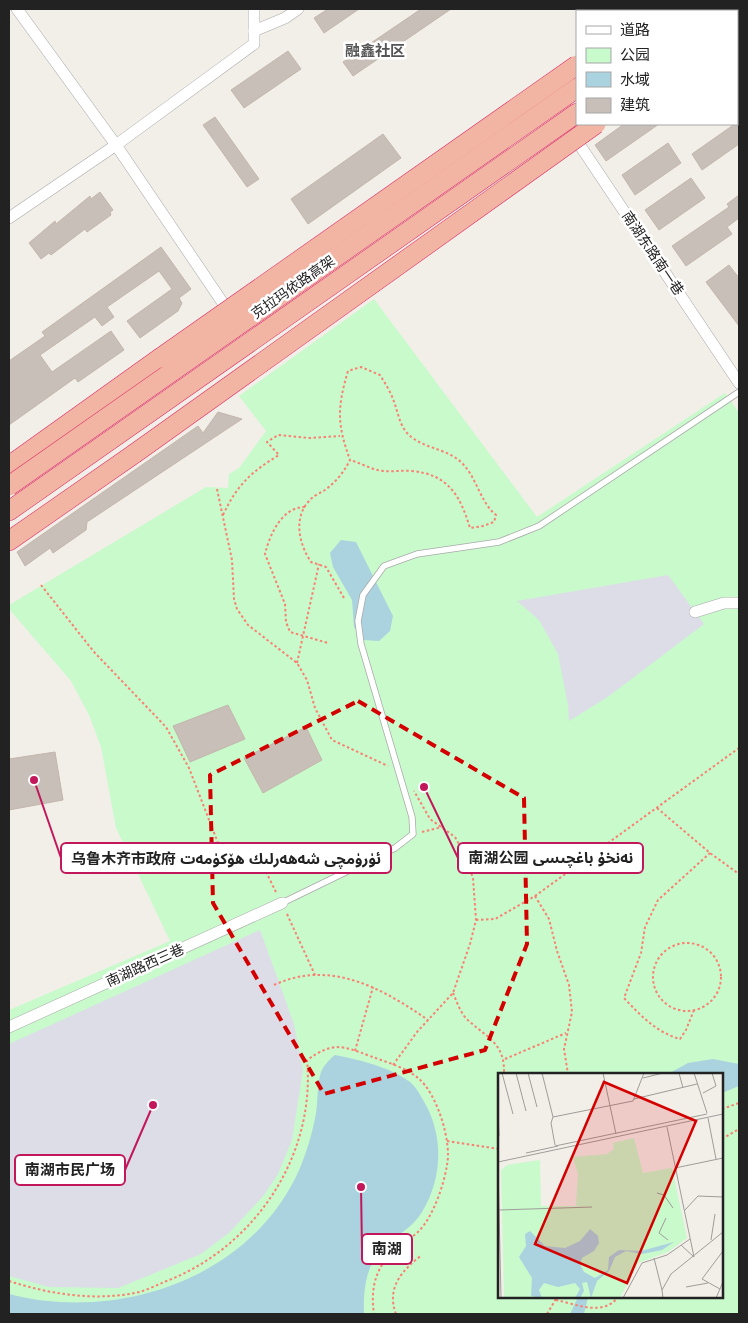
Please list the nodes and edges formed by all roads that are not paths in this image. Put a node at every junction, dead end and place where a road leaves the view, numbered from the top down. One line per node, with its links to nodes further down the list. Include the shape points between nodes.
1 (17, 9): 9 (street)
2 (254, 9): 4 (street)
3 (298, 9): 4 (street)
4 (254, 31): 9 (street, via 254,44)
5 (576, 66): 14 (highway, bridge)
6 (576, 89): 15 (highway, 克拉玛依路高架, bridge)
7 (571, 119): 12 (street, 南湖东路南一巷); 16 (highway, 克拉玛依路高架)
8 (595, 125): 17 (highway, bridge)
9 (116, 145): 10 (street); 11 (street)
10 (9, 218)
11 (241, 329)
12 (739, 383)
13 (739, 392): 20 (lane, via 539,526 499,542 417,554 384,566 363,595 358,621 361,644 412,817 412,834 396,848)
14 (9, 466)
15 (9, 486)
16 (9, 511)
17 (9, 541)
18 (739, 604): 19 (street, via 724,603)
19 (696, 612)
20 (282, 903): 21 (street, 南湖路西三巷)
21 (9, 1027)

